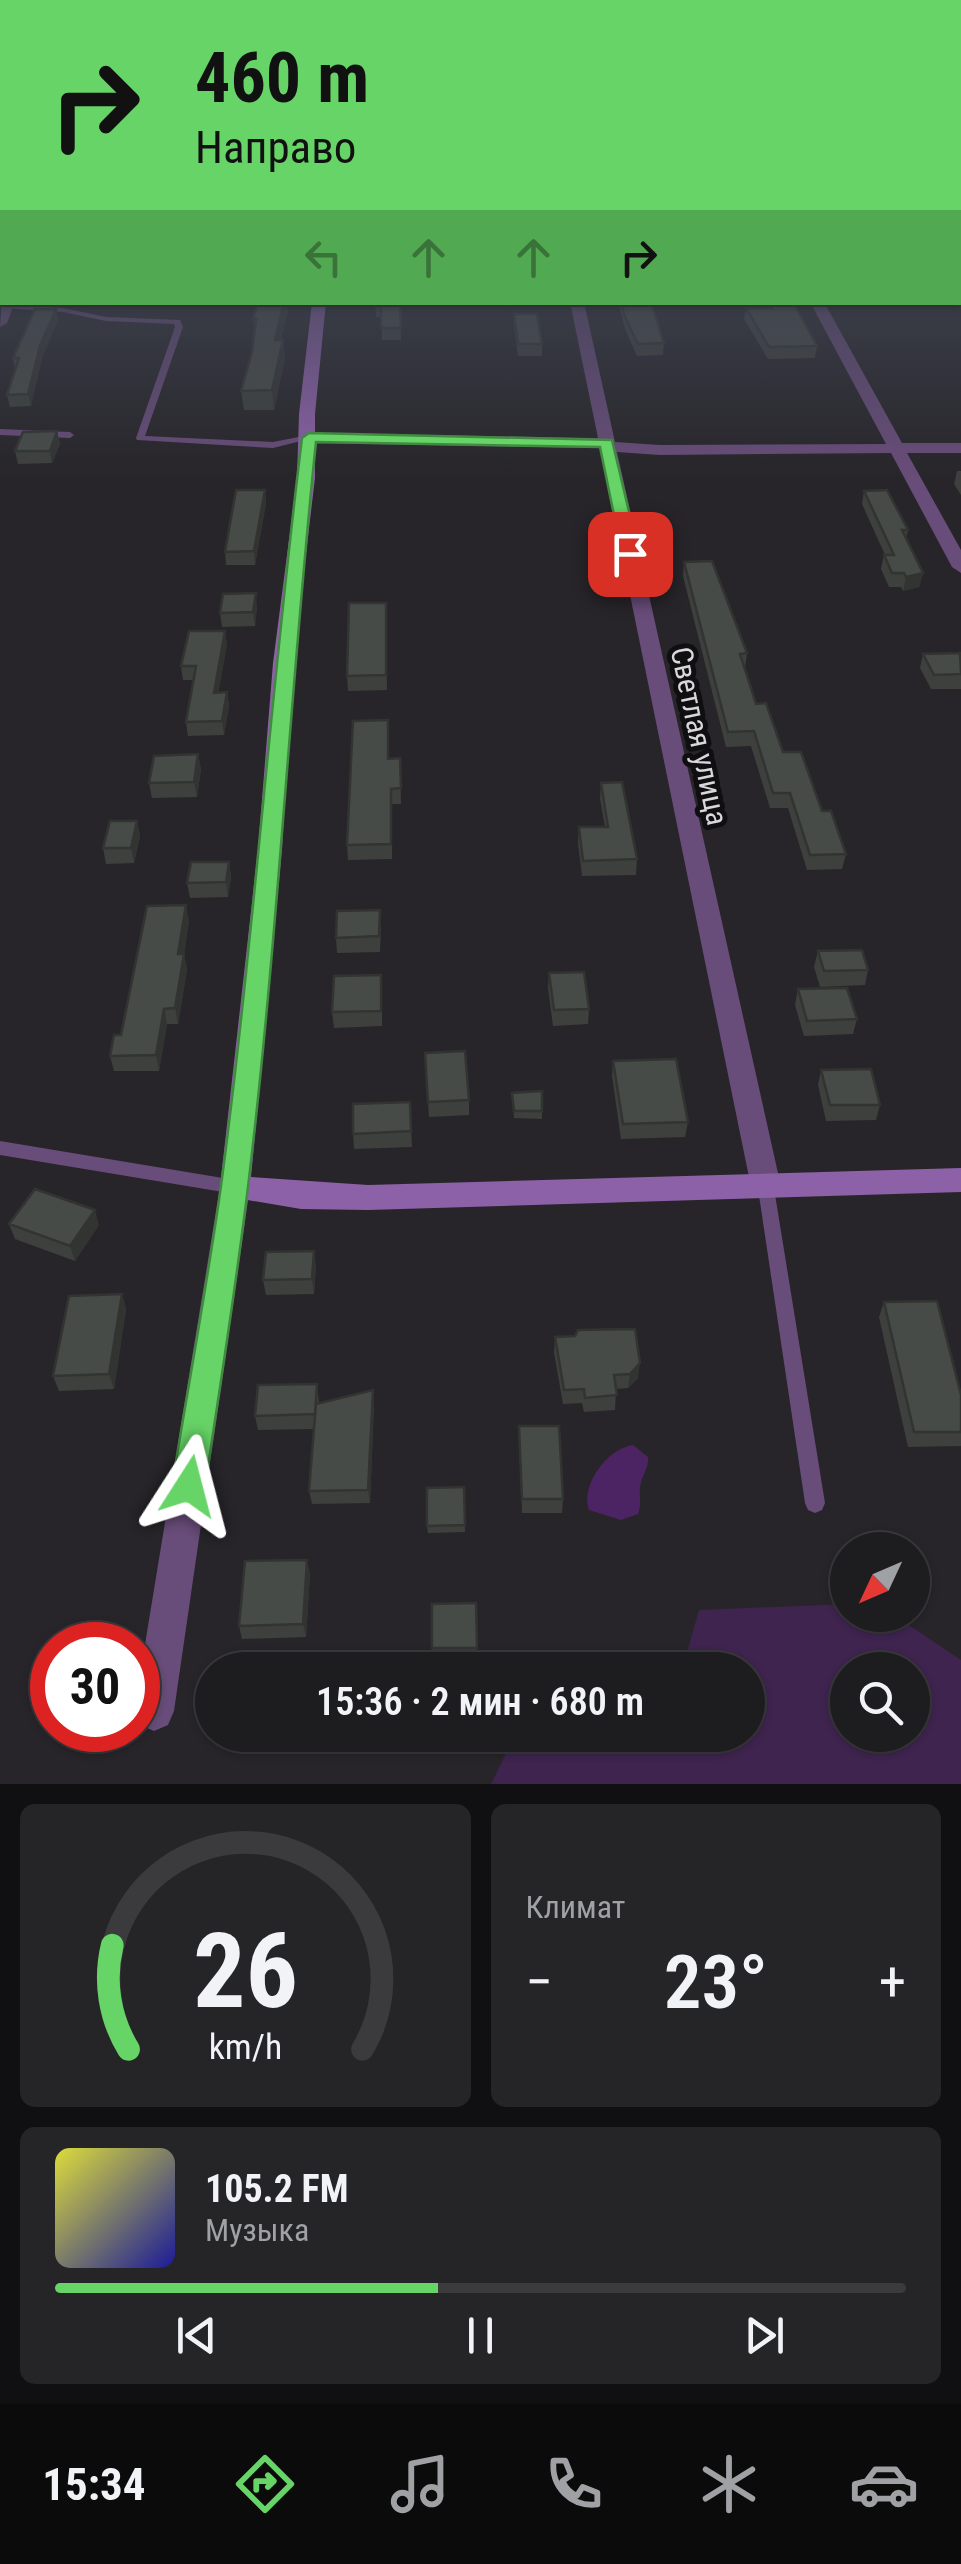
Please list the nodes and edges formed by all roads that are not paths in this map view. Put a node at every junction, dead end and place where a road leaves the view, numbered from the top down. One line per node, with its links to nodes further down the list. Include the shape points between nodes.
1 (79, 313): 7 (lane, via 177,322 140,438 273,445)
2 (319, 313): 7 (street)
3 (578, 313): 8 (street, Светлая улица)
4 (823, 313): 9 (street)
5 (0, 432): 6 (lane)
6 (70, 435)
7 (309, 438): 8 (street); 15 (street)
8 (607, 444): 9 (street, via 660,450); 14 (street, Светлая улица)
9 (896, 448): 10 (street); 11 (street)
10 (961, 448)
11 (961, 567)
12 (0, 1148): 15 (lane)
13 (961, 1180): 14 (street)
14 (765, 1182): 15 (street, via 382,1196); 16 (lane)
15 (234, 1187): 17 (street)
16 (814, 1504)
17 (160, 1672)

